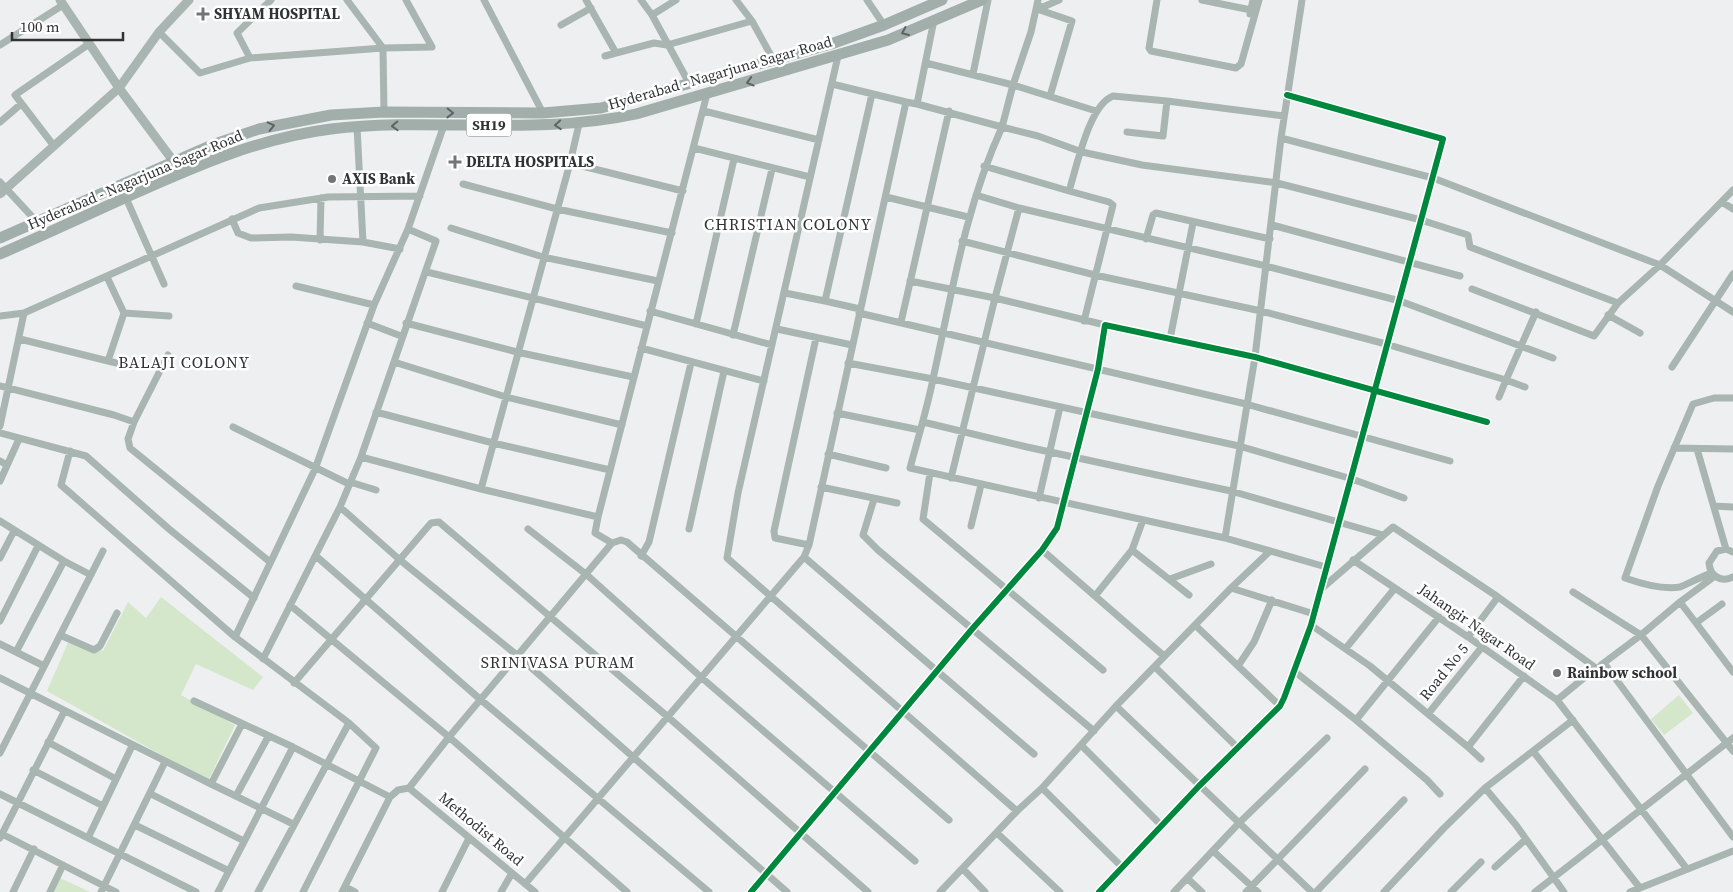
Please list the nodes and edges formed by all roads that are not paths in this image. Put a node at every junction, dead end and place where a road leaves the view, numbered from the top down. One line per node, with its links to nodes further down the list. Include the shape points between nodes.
1 (189, 0): 30 (street)
2 (270, 0): 38 (street, via 237,33)
3 (348, 0): 34 (street)
4 (406, 0): 34 (street, via 432,47)
5 (484, 0): 58 (street)
6 (586, 0): 22 (street)
7 (641, 0): 24 (street)
8 (676, 0): 24 (street)
9 (736, 0): 27 (street)
10 (867, 0): 29 (street)
11 (942, 0): 29 (main road, Hyderabad - Nagarjuna Sagar Road / SH19)
12 (982, 0): 26 (main road, Hyderabad - Nagarjuna Sagar Road / SH19)
13 (988, 0): 41 (street)
14 (1059, 0): 21 (street, via 1043,7)
15 (1157, 0): 25 (street, via 1149,48 1156,52 1239,67)
16 (1202, 0): 23 (street)
17 (1253, 0): 23 (street)
18 (1259, 0): 25 (street)
19 (1302, 0): 48 (street)
20 (61, 2): 31 (street); 32 (street)
21 (1037, 5): 44 (street); 49 (street, via 1072,21)
22 (591, 8): 28 (street); 35 (street)
23 (1251, 10): 25 (street)
24 (652, 15): 33 (street)
25 (1252, 19)
26 (934, 20): 37 (main road, Hyderabad - Nagarjuna Sagar Road / SH19, one-way to 37, via 888,40); 40 (street)
27 (752, 21): 33 (street); 39 (street)
28 (561, 25)
29 (884, 25): 39 (main road, Hyderabad - Nagarjuna Sagar Road / SH19)
30 (159, 32): 38 (street, via 200,73); 45 (street)
31 (89, 44): 45 (street); 52 (street, via 16,94)
32 (0, 45)
33 (667, 45): 35 (street, via 654,43); 42 (street)
34 (383, 48): 38 (street); 57 (street)
35 (616, 53): 36 (street)
36 (605, 56)
37 (838, 56): 43 (street); 46 (main road, Hyderabad - Nagarjuna Sagar Road / SH19, one-way to 46)
38 (250, 58)
39 (774, 60): 42 (main road, Hyderabad - Nagarjuna Sagar Road / SH19)
40 (926, 63): 41 (street); 53 (street)
41 (972, 74): 44 (street)
42 (688, 83): 58 (main road, Hyderabad - Nagarjuna Sagar Road / SH19, via 602,108)
43 (832, 84): 47 (street); 67 (street)
44 (1013, 85): 49 (street); 63 (street)
45 (119, 88): 68 (street); 72 (street)
46 (707, 94): 54 (street); 61 (main road, Hyderabad - Nagarjuna Sagar Road / SH19, via 636,114)
47 (872, 94): 51 (street); 137 (street)
48 (1287, 95): 59 (street); 77 (street, via 1443,139)
49 (1050, 96): 56 (street)
50 (1167, 101): 56 (street, via 1113,96); 59 (street); 65 (street, via 1163,136)
51 (906, 102): 53 (street); 87 (street)
52 (21, 104): 60 (street); 68 (street)
53 (918, 104): 55 (street)
54 (704, 111): 67 (street); 69 (street)
55 (949, 111): 63 (street); 92 (street)
56 (1096, 111): 70 (street)
57 (384, 112): 58 (main road, Hyderabad - Nagarjuna Sagar Road / SH19, one-way to 58); 72 (main road, Hyderabad - Nagarjuna Sagar Road / SH19, one-way to 57, via 259,129 331,115)
58 (542, 114)
59 (1284, 116): 66 (street)
60 (0, 122)
61 (579, 124): 62 (main road, Hyderabad - Nagarjuna Sagar Road / SH19, one-way to 62); 73 (street)
62 (444, 125): 64 (main road, Hyderabad - Nagarjuna Sagar Road / SH19, one-way to 64); 86 (street)
63 (1002, 127): 70 (street); 74 (street)
64 (357, 128): 84 (street); 88 (main road, Hyderabad - Nagarjuna Sagar Road / SH19, via 298,134 233,151)
65 (1126, 132)
66 (1281, 138): 77 (street); 78 (street)
67 (819, 140): 76 (street)
68 (54, 146): 80 (street)
69 (694, 148): 71 (street); 82 (street)
70 (1082, 152): 78 (street); 83 (street)
71 (734, 159): 75 (street); 156 (street)
72 (174, 162): 90 (main road, Hyderabad - Nagarjuna Sagar Road / SH19)
73 (570, 162): 82 (street); 94 (street)
74 (984, 166): 83 (street); 85 (street)
75 (772, 168): 76 (street); 162 (street)
76 (810, 177): 133 (street)
77 (1433, 178): 99 (street); 120 (street)
78 (1277, 183): 99 (street); 102 (street)
79 (463, 184): 94 (street)
80 (2, 189): 100 (street)
81 (1733, 190): 91 (street)
82 (683, 191): 106 (street)
83 (1069, 191): 105 (street, via 1111,203 1113,209)
84 (359, 195): 86 (street); 89 (street); 112 (street)
85 (976, 195): 93 (street); 97 (street)
86 (420, 196): 104 (street)
87 (886, 197): 92 (street); 143 (street)
88 (126, 198): 96 (main road, Hyderabad - Nagarjuna Sagar Road / SH19); 117 (street)
89 (321, 198): 98 (street, via 269,205); 110 (street)
90 (92, 199): 96 (main road); 100 (main road, Hyderabad - Nagarjuna Sagar Road / SH19)
91 (1722, 202): 95 (street); 120 (street)
92 (926, 207): 97 (street); 128 (street)
93 (1019, 208): 105 (street); 115 (street)
94 (557, 209): 106 (street); 118 (street)
95 (1733, 209)
96 (95, 212): 116 (main road, Hyderabad - Nagarjuna Sagar Road / SH19)
97 (968, 217): 111 (street)
98 (232, 219): 110 (street, via 238,233 244,237); 117 (street)
99 (1421, 220): 119 (street); 140 (street, via 1468,235 1470,247)
100 (37, 222): 107 (main road, Hyderabad - Nagarjuna Sagar Road / SH19)
101 (1193, 223): 108 (street, via 1156,213); 109 (street); 113 (street)
102 (1272, 225): 109 (street); 119 (street)
103 (451, 228): 118 (street)
104 (408, 230): 114 (street); 122 (street, via 436,241)
105 (1106, 230): 108 (street); 125 (street)
106 (672, 233): 127 (street)
107 (0, 238)
108 (1146, 239): 113 (street)
109 (1270, 239): 121 (street)
110 (320, 240): 112 (street)
111 (962, 240): 115 (street); 131 (street)
112 (363, 242): 114 (street)
113 (1186, 248): 121 (street); 134 (street)
114 (400, 249): 141 (street)
115 (1006, 253): 125 (street); 135 (street)
116 (0, 254)
117 (152, 255): 124 (street); 129 (street)
118 (543, 257): 127 (street); 136 (street)
119 (1409, 262): 126 (street); 138 (street)
120 (1660, 265): 139 (street); 140 (street)
121 (1266, 266): 138 (street); 144 (street)
122 (427, 272): 136 (street); 155 (street)
123 (1733, 274): 139 (street)
124 (107, 276): 147 (street); 148 (street)
125 (1094, 276): 134 (street); 152 (street)
126 (1460, 276)
127 (658, 281): 142 (street)
128 (910, 281): 131 (street); 154 (street)
129 (164, 284)
130 (296, 286): 141 (street)
131 (952, 288): 135 (street); 160 (street)
132 (1472, 289): 145 (street)
133 (785, 292): 137 (street); 159 (street)
134 (1178, 294): 144 (street); 166 (street)
135 (995, 298): 152 (street); 167 (street)
136 (533, 300): 158 (street); 173 (street)
137 (825, 301): 143 (street)
138 (1400, 301): 168 (street); 171 (street)
139 (1715, 301): 146 (street); 181 (street)
140 (1618, 303): 149 (street)
141 (374, 305): 153 (street)
142 (650, 311): 156 (street); 158 (street)
143 (860, 311): 154 (street); 170 (street)
144 (1261, 311): 168 (street); 175 (street)
145 (1536, 312): 149 (street, via 1592,336); 171 (street)
146 (1733, 312)
147 (24, 313): 150 (street); 165 (street)
148 (124, 313): 151 (street); 177 (street)
149 (1608, 315): 161 (street)
150 (0, 316)
151 (169, 316)
152 (1084, 321): 157 (street)
153 (367, 322): 163 (street); 227 (street)
154 (900, 322): 160 (street)
155 (406, 323): 163 (street); 173 (street)
156 (696, 324): 162 (street)
157 (1105, 325): 166 (street); 183 (street)
158 (647, 326): 172 (street)
159 (776, 329): 164 (street); 169 (street)
160 (942, 332): 167 (street); 186 (street)
161 (1640, 333)
162 (733, 335): 169 (street)
163 (401, 336): 178 (street)
164 (816, 338): 170 (street); 258 (street, via 774,531 775,538)
165 (20, 339): 177 (street); 190 (street)
166 (1170, 339): 175 (street)
167 (985, 341): 183 (street); 192 (street)
168 (1386, 344): 187 (street); 193 (street)
169 (772, 345): 188 (street)
170 (852, 345): 180 (street)
171 (1522, 345): 176 (street); 187 (street)
172 (641, 348): 179 (street); 185 (street)
173 (517, 352): 185 (street); 194 (street)
174 (168, 354): 202 (street)
175 (1255, 357): 193 (street); 197 (street)
176 (1553, 358)
177 (108, 361): 182 (street)
178 (394, 362): 194 (street); 199 (street)
179 (691, 363): 184 (street); 266 (street, via 649,542)
180 (848, 363): 186 (street); 200 (street)
181 (1672, 366)
182 (133, 367)
183 (1098, 369): 197 (street); 201 (street)
184 (724, 371): 188 (street); 252 (street)
185 (633, 377): 205 (street)
186 (933, 379): 192 (street); 203 (street)
187 (1506, 380): 191 (street); 195 (street)
188 (764, 381): 287 (street, via 738,493 727,558)
189 (0, 386): 190 (street)
190 (8, 387): 202 (street); 206 (street)
191 (1524, 387)
192 (973, 388): 198 (street); 209 (street)
193 (1374, 389): 204 (street); 211 (street)
194 (506, 397): 205 (street); 213 (street)
195 (1499, 397)
196 (1733, 398): 215 (street, via 1714,398 1693,404)
197 (1246, 404): 211 (street); 214 (street)
198 (1060, 407): 201 (street); 219 (street)
199 (376, 412): 213 (street); 221 (street)
200 (837, 413): 208 (street); 220 (street)
201 (1087, 413): 214 (street); 222 (street)
202 (134, 422): 272 (street, via 128,439 130,448)
203 (923, 422): 208 (street); 209 (street)
204 (1487, 422)
205 (622, 425): 228 (street)
206 (0, 426)
207 (234, 427): 227 (street)
208 (920, 430): 229 (street, via 910,468)
209 (964, 430): 219 (street); 230 (street)
210 (0, 433): 212 (street)
211 (1361, 434): 224 (street); 231 (street)
212 (19, 439): 218 (street); 225 (street)
213 (493, 443): 228 (street); 236 (street)
214 (1239, 446): 231 (street); 238 (street)
215 (1674, 448): 216 (street); 275 (street, via 1626,578 1646,585 1681,587 1695,578)
216 (1697, 449): 217 (street); 244 (street)
217 (1733, 449)
218 (70, 451): 289 (street, via 89,459); 307 (street, via 61,485)
219 (1050, 452): 222 (street); 239 (street)
220 (828, 454): 226 (street); 235 (street)
221 (361, 457): 233 (street); 236 (street)
222 (1076, 457): 238 (street); 243 (street)
223 (0, 461): 225 (street)
224 (1450, 461)
225 (7, 465): 232 (street)
226 (886, 468)
227 (315, 469): 233 (street); 272 (street)
228 (610, 470): 247 (street)
229 (930, 472): 230 (street); 282 (street, via 923,519)
230 (951, 478): 234 (street)
231 (1352, 479): 240 (street); 250 (street)
232 (0, 481)
233 (350, 483): 237 (street); 245 (street)
234 (981, 484): 239 (street); 251 (street)
235 (821, 488): 241 (street); 258 (street)
236 (481, 489): 247 (street)
237 (376, 490)
238 (1231, 491): 250 (street); 256 (street)
239 (1039, 498): 243 (street)
240 (1404, 498)
241 (874, 499): 242 (street); 303 (street, via 863,535)
242 (896, 503)
243 (1064, 504): 248 (street); 260 (street, via 1057,528)
244 (1714, 506): 246 (street); 264 (street)
245 (340, 507): 265 (street); 269 (street)
246 (1733, 507)
247 (598, 517): 257 (street, via 594,533)
248 (1143, 520): 256 (street); 261 (street)
249 (0, 521): 254 (street)
250 (1340, 521): 255 (street); 274 (street)
251 (971, 526)
252 (689, 529)
253 (528, 530): 277 (street)
254 (14, 531): 259 (street); 268 (street)
255 (1383, 535): 270 (street); 288 (street, via 1393,527)
256 (1225, 538): 263 (street)
257 (612, 543): 266 (street, via 627,542); 277 (street)
258 (809, 545): 267 (street)
259 (38, 546): 271 (street); 299 (street)
260 (1042, 550): 282 (street); 286 (street)
261 (1132, 550): 279 (street); 286 (street)
262 (103, 551): 276 (street)
263 (1270, 551): 274 (street); 280 (street)
264 (1730, 551): 275 (street, via 1713,554 1709,563)
265 (316, 556): 290 (street); 294 (street)
266 (641, 556): 308 (street)
267 (804, 557): 287 (street); 322 (street)
268 (0, 558)
269 (400, 560): 290 (street); 297 (street, via 431,523 439,522); 314 (street)
270 (1353, 560): 281 (street, Jahangir Nagar Road); 283 (street)
271 (64, 561): 276 (street); 313 (street)
272 (270, 562): 289 (street)
273 (1210, 564): 279 (street)
274 (1326, 567): 283 (street)
275 (1713, 574): 278 (street, via 1724,580); 292 (street)
276 (91, 575): 304 (street)
277 (587, 575): 297 (street); 328 (street)
278 (1733, 577)
279 (1170, 580): 285 (street)
280 (1231, 588): 291 (street); 301 (street)
281 (1395, 588): 298 (street, Jahangir Nagar Road); 312 (street)
282 (1008, 590): 303 (street); 323 (street)
283 (1320, 590): 296 (street)
284 (1572, 592): 305 (street)
285 (1189, 594)
286 (1095, 596): 315 (street)
287 (771, 597): 308 (street); 337 (street)
288 (1498, 597): 306 (street); 321 (street)
289 (254, 598): 307 (street)
290 (365, 600): 309 (street); 332 (street)
291 (1272, 600): 296 (street); 319 (street, via 1254,642)
292 (1680, 602): 300 (street); 305 (street)
293 (1722, 604): 300 (street)
294 (290, 605): 309 (street); 316 (street)
295 (117, 613): 304 (street, via 100,646 94,650)
296 (1314, 614): 302 (street)
297 (550, 617): 314 (street); 340 (street)
298 (1439, 617): 306 (street, Jahangir Nagar Road); 329 (street)
299 (0, 621)
300 (1696, 623): 325 (street)
301 (1196, 625): 315 (street); 319 (street)
302 (1311, 626): 312 (street); 324 (street)
303 (973, 628): 322 (street); 345 (street)
304 (60, 635): 318 (street)
305 (1641, 635): 317 (street); 351 (street)
306 (1468, 636): 311 (street, Jahangir Nagar Road)
307 (235, 637): 316 (street)
308 (736, 638): 328 (street); 359 (street)
309 (332, 640): 330 (street); 347 (street)
310 (0, 644): 313 (street)
311 (1482, 647): 326 (street, Jahangir Nagar Road); 339 (street, Road No 5)
312 (1346, 648): 329 (street)
313 (16, 652): 318 (street)
314 (518, 656): 332 (street); 362 (street)
315 (1164, 656): 320 (street)
316 (263, 659): 330 (street)
317 (1604, 664): 321 (street); 368 (street)
318 (44, 666): 331 (street)
319 (1238, 666): 336 (street)
320 (1155, 667): 335 (street); 356 (street)
321 (1596, 668): 333 (street)
322 (937, 670): 337 (street); 361 (street)
323 (1104, 670)
324 (1294, 671): 336 (street); 341 (street)
325 (1733, 672)
326 (1524, 676): 333 (street, Jahangir Nagar Road); 355 (street)
327 (0, 678): 331 (street)
328 (702, 678): 340 (street); 376 (street)
329 (1387, 680): 339 (street); 341 (street)
330 (294, 683): 344 (street)
331 (29, 695): 338 (street); 360 (street)
332 (481, 700): 347 (street); 382 (street)
333 (1557, 700): 342 (street, Jahangir Nagar Road)
334 (194, 701): 343 (street)
335 (1116, 706): 345 (street); 372 (street)
336 (1280, 706): 356 (street)
337 (902, 711): 359 (street); 388 (street)
338 (64, 712): 350 (street); 352 (street)
339 (1428, 714): 355 (street)
340 (668, 717): 362 (street); 394 (street)
341 (1356, 720): 379 (street)
342 (1573, 720): 357 (street); 387 (street, Jahangir Nagar Road)
343 (242, 724): 346 (street); 371 (street)
344 (349, 724): 365 (street); 370 (street, via 376,748)
345 (1094, 731): 353 (street)
346 (268, 736): 354 (street); 380 (street)
347 (448, 737): 373 (street); 397 (street)
348 (1327, 738): 390 (street)
349 (1733, 738): 351 (street)
350 (48, 742): 367 (street); 369 (street)
351 (1726, 743): 358 (street); 368 (street)
352 (132, 746): 364 (street); 369 (street)
353 (1082, 746): 374 (street); 393 (street)
354 (293, 747): 365 (street); 386 (street)
355 (1468, 747): 363 (street)
356 (1238, 748): 372 (street)
357 (1533, 751): 375 (street); 403 (street)
358 (1733, 751)
359 (869, 752): 376 (street); 389 (street)
360 (0, 753)
361 (1034, 754)
362 (634, 756): 382 (street); 418 (street)
363 (1481, 759)
364 (165, 762): 371 (street); 378 (street)
365 (327, 764): 370 (street); 391 (street)
366 (1365, 769): 408 (street)
367 (33, 770): 384 (street); 385 (street)
368 (1686, 774): 387 (street); 398 (street)
369 (116, 779): 385 (street)
370 (358, 780): 381 (street); 432 (street)
371 (211, 784): 380 (street)
372 (1199, 786): 390 (street); 393 (street)
373 (409, 788): 381 (street, via 398,790); 400 (street, Methodist Road)
374 (1042, 788): 388 (street); 412 (street)
375 (1485, 788): 401 (street); 451 (street)
376 (836, 792): 394 (street); 409 (street)
377 (0, 794): 384 (street)
378 (151, 794): 392 (street); 402 (street)
379 (1440, 794)
380 (236, 796): 386 (street)
381 (390, 797): 425 (street)
382 (598, 798): 397 (street); 438 (street)
383 (1404, 800): 450 (street)
384 (17, 804): 396 (street); 399 (street)
385 (103, 806): 399 (street)
386 (261, 809): 391 (street); 402 (street)
387 (1643, 810): 403 (street); 415 (street, Jahangir Nagar Road)
388 (1017, 811): 395 (street)
389 (949, 820)
390 (1238, 823): 405 (street); 408 (street)
391 (293, 824): 431 (street)
392 (135, 825): 407 (street); 416 (street)
393 (1162, 826): 412 (street)
394 (801, 833): 418 (street); 441 (street)
395 (997, 833): 414 (street); 444 (street)
396 (1, 836): 404 (street)
397 (565, 837): 421 (street); 437 (street)
398 (1733, 837)
399 (88, 838): 407 (street)
400 (470, 838): 417 (street, Methodist Road); 434 (street)
401 (1526, 839): 413 (street); 420 (street)
402 (244, 841): 416 (street)
403 (1602, 841): 420 (street); 423 (street)
404 (34, 849): 411 (street); 426 (street)
405 (1213, 850): 419 (street); 422 (street)
406 (1733, 851): 415 (street)
407 (120, 855): 424 (street); 429 (street)
408 (1279, 859): 422 (street); 450 (street)
409 (915, 861)
410 (1481, 862): 452 (street)
411 (63, 865): 424 (street); 427 (street)
412 (1122, 867): 445 (street)
413 (1495, 867)
414 (963, 868): 442 (street); 443 (street)
415 (1687, 869): 423 (street)
416 (229, 871): 430 (street)
417 (512, 873): 421 (street, Methodist Road); 435 (street)
418 (767, 873): 439 (street); 440 (street)
419 (1187, 878): 446 (street); 447 (street)
420 (1554, 878): 453 (street); 454 (street)
421 (525, 884): 436 (street, Methodist Road)
422 (1252, 886): 448 (street); 449 (street)
423 (1640, 888): 455 (street)
424 (103, 889): 428 (street)
425 (343, 889): 433 (street)
426 (13, 892)
427 (50, 892)
428 (116, 892)
429 (196, 892)
430 (218, 892)
431 (258, 892)
432 (303, 892)
433 (355, 892)
434 (442, 892)
435 (501, 892)
436 (535, 892)
437 (627, 892)
438 (709, 892)
439 (751, 892)
440 (787, 892)
441 (868, 892)
442 (940, 892)
443 (985, 892)
444 (1060, 892)
445 (1098, 892)
446 (1174, 892)
447 (1202, 892)
448 (1246, 892)
449 (1258, 892)
450 (1314, 892)
451 (1384, 892)
452 (1451, 892)
453 (1536, 892)
454 (1564, 892)
455 (1630, 892)

